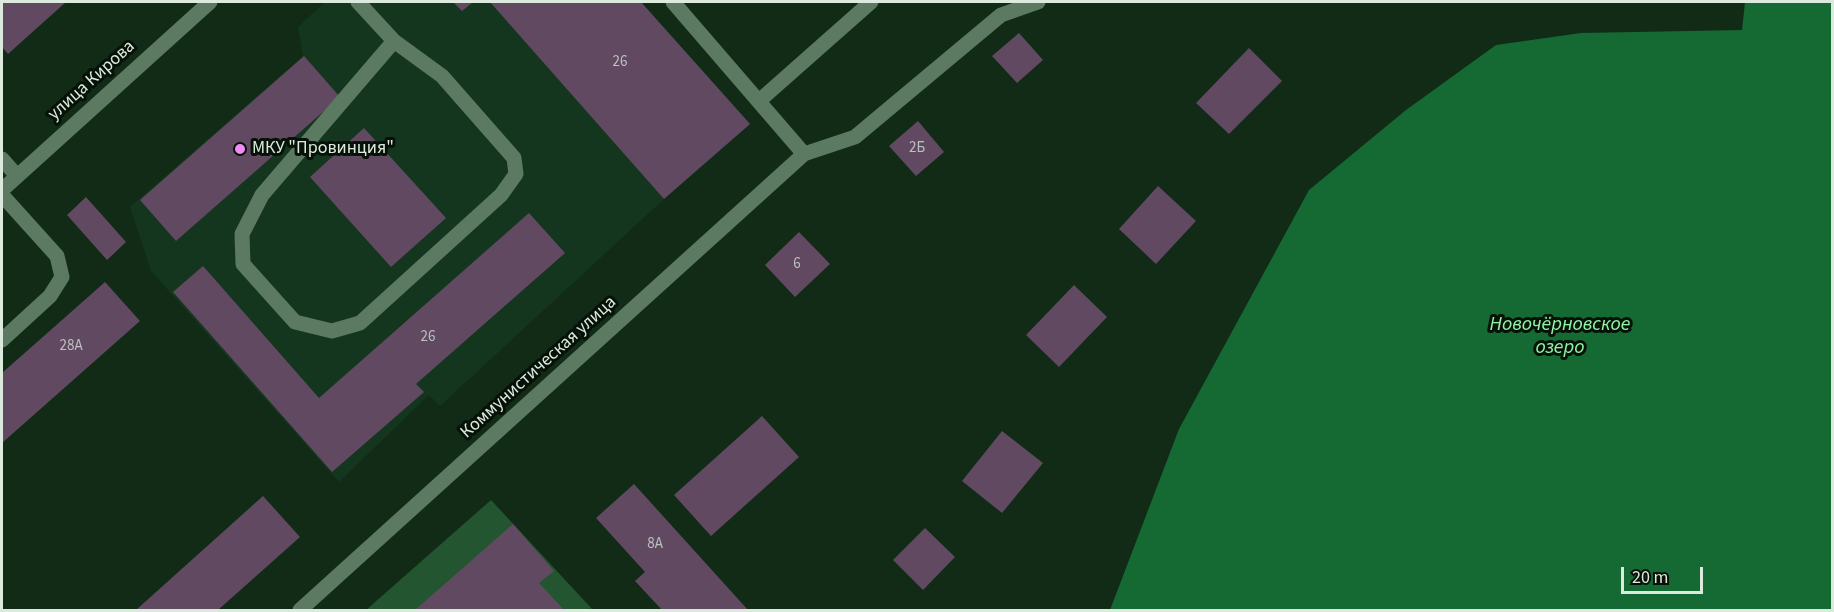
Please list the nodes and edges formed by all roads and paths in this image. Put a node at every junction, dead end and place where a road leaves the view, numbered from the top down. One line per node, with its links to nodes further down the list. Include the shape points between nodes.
1 (210, 2): 10 (street, улица Кирова)
2 (358, 2): 6 (street)
3 (673, 2): 7 (street)
4 (871, 2): 7 (street)
5 (1038, 2): 8 (street, via 1001,15 855,137)
6 (394, 41): 6 (street, via 442,76 514,159 516,174 501,195 360,323 332,331 295,322 243,264 242,234 262,195)
7 (759, 101): 8 (street)
8 (804, 154): 14 (street, Коммунистическая улица)
9 (2, 159): 10 (street)
10 (17, 176): 11 (street, улица Кирова)
11 (2, 190)
12 (2, 195): 13 (street, via 57,256 62,276 50,296)
13 (2, 340)
14 (300, 610)

